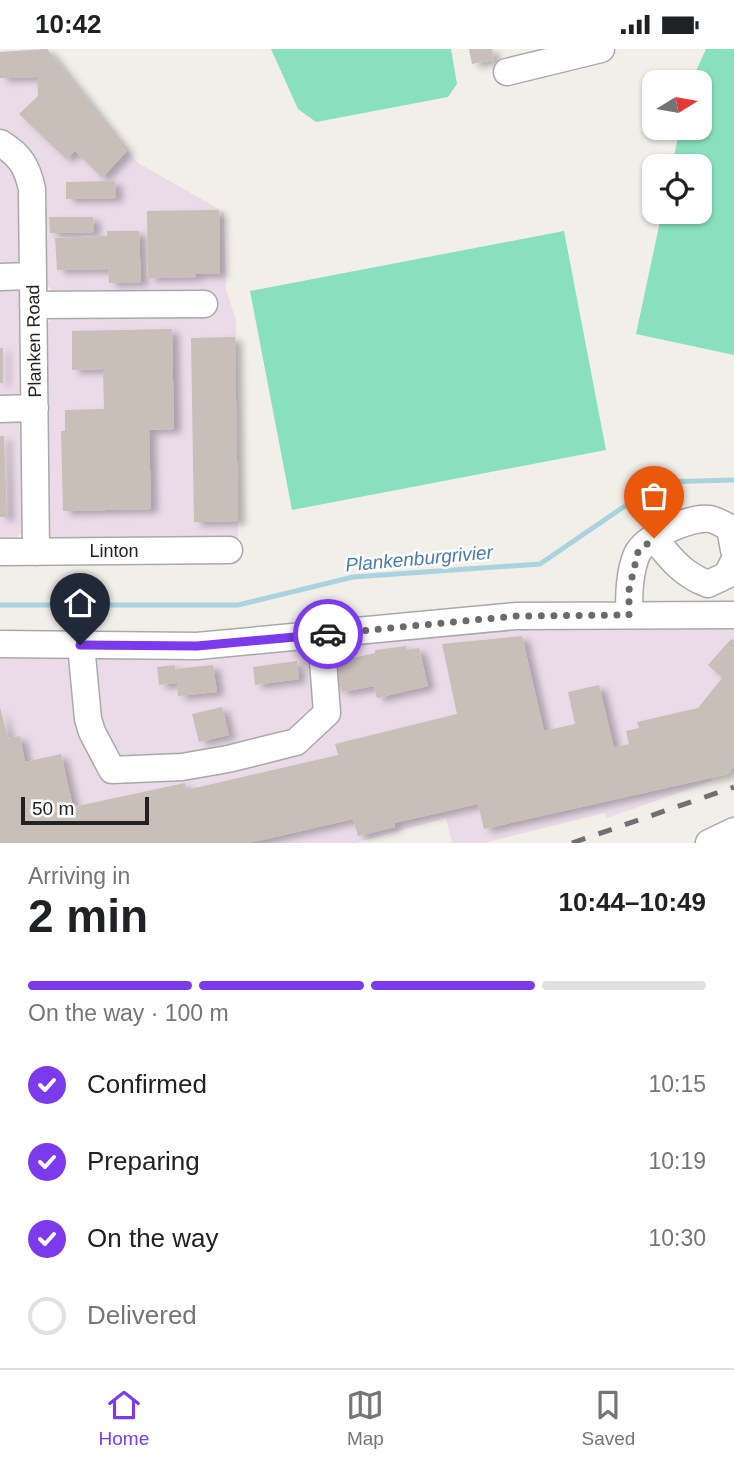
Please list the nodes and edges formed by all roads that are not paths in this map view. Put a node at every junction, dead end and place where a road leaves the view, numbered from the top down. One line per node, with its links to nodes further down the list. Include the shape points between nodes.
1 (601, 49): 2 (street)
2 (507, 72)
3 (0, 143): 4 (street, Planken Road, via 18,154 28,168)
4 (33, 276): 5 (street); 6 (street, Planken Road)
5 (0, 277)
6 (33, 305): 7 (street); 8 (street, Planken Road)
7 (204, 305)
8 (35, 408): 9 (street); 14 (street, Planken Road)
9 (0, 409)
10 (654, 538): 12 (street, via 682,523 709,519 730,528); 15 (street, via 676,565 708,584 727,575); 16 (street, via 638,552 629,590)
11 (229, 550): 14 (street, Linton)
12 (734, 550)
13 (0, 552): 14 (street, Linton)
14 (36, 552)
15 (734, 561)
16 (629, 615): 17 (street); 18 (street, via 516,616)
17 (734, 615)
18 (321, 635): 20 (street, via 197,646); 20 (street, via 327,713 296,742 182,767 112,770 88,719)
19 (0, 644): 20 (street)
20 (80, 645)
21 (734, 831): 22 (street)
22 (709, 843)

